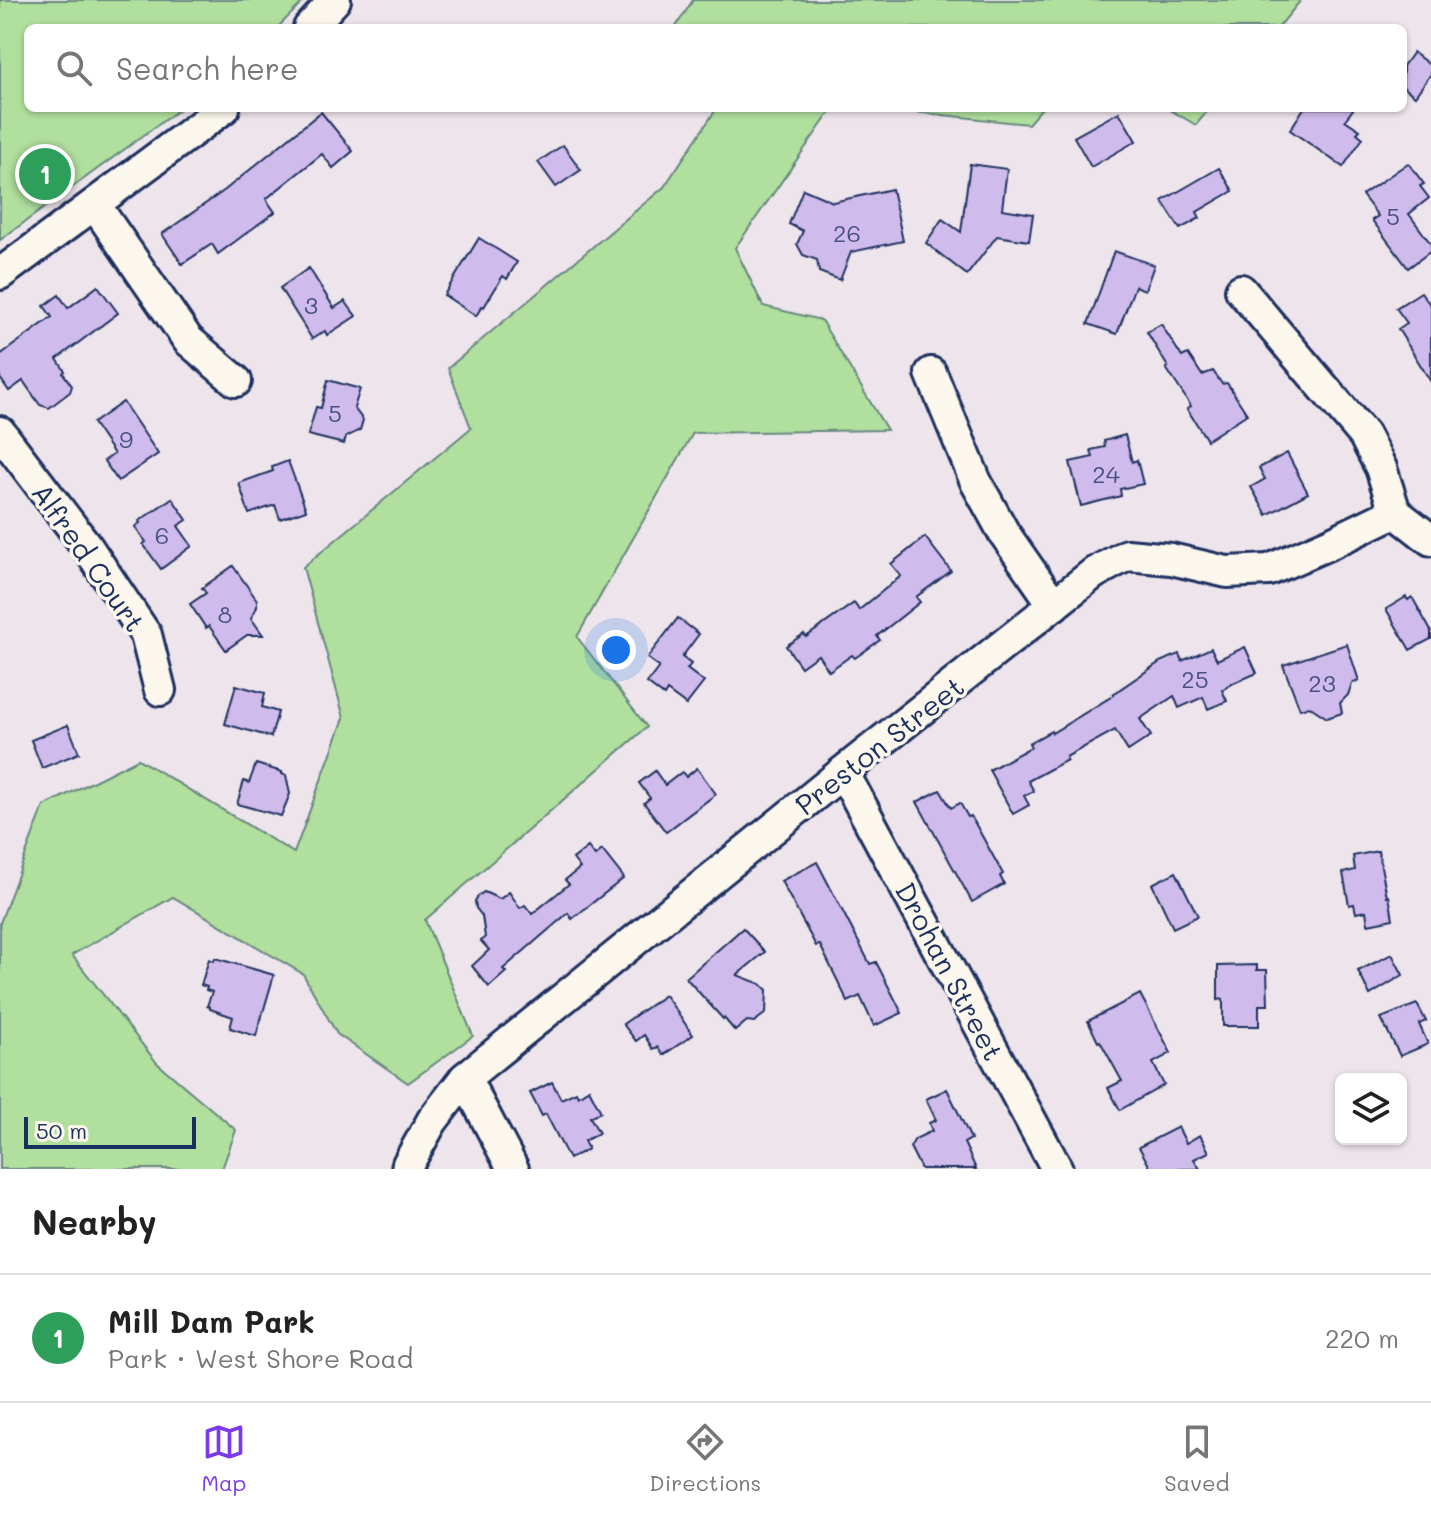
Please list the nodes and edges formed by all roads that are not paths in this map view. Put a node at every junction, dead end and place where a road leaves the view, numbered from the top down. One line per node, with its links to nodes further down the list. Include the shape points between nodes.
1 (335, 0): 2 (street)
2 (313, 24)
3 (219, 112): 4 (street)
4 (95, 205): 5 (street); 8 (street, via 188,340)
5 (0, 274)
6 (1241, 290): 10 (street, via 1364,435)
7 (931, 373): 12 (street, via 976,482)
8 (236, 381)
9 (0, 432): 13 (street, Alfred Court, via 146,635)
10 (1395, 512): 11 (street); 12 (street, Preston Street, via 1269,570 1227,572 1127,555)
11 (1431, 540)
12 (1054, 605): 14 (street, Preston Street)
13 (160, 690)
14 (843, 772): 15 (street, Preston Street); 18 (street, Drohan Street)
15 (465, 1078): 16 (street, Preston Street, via 432,1121); 17 (street)
16 (407, 1169)
17 (513, 1169)
18 (1057, 1169)

